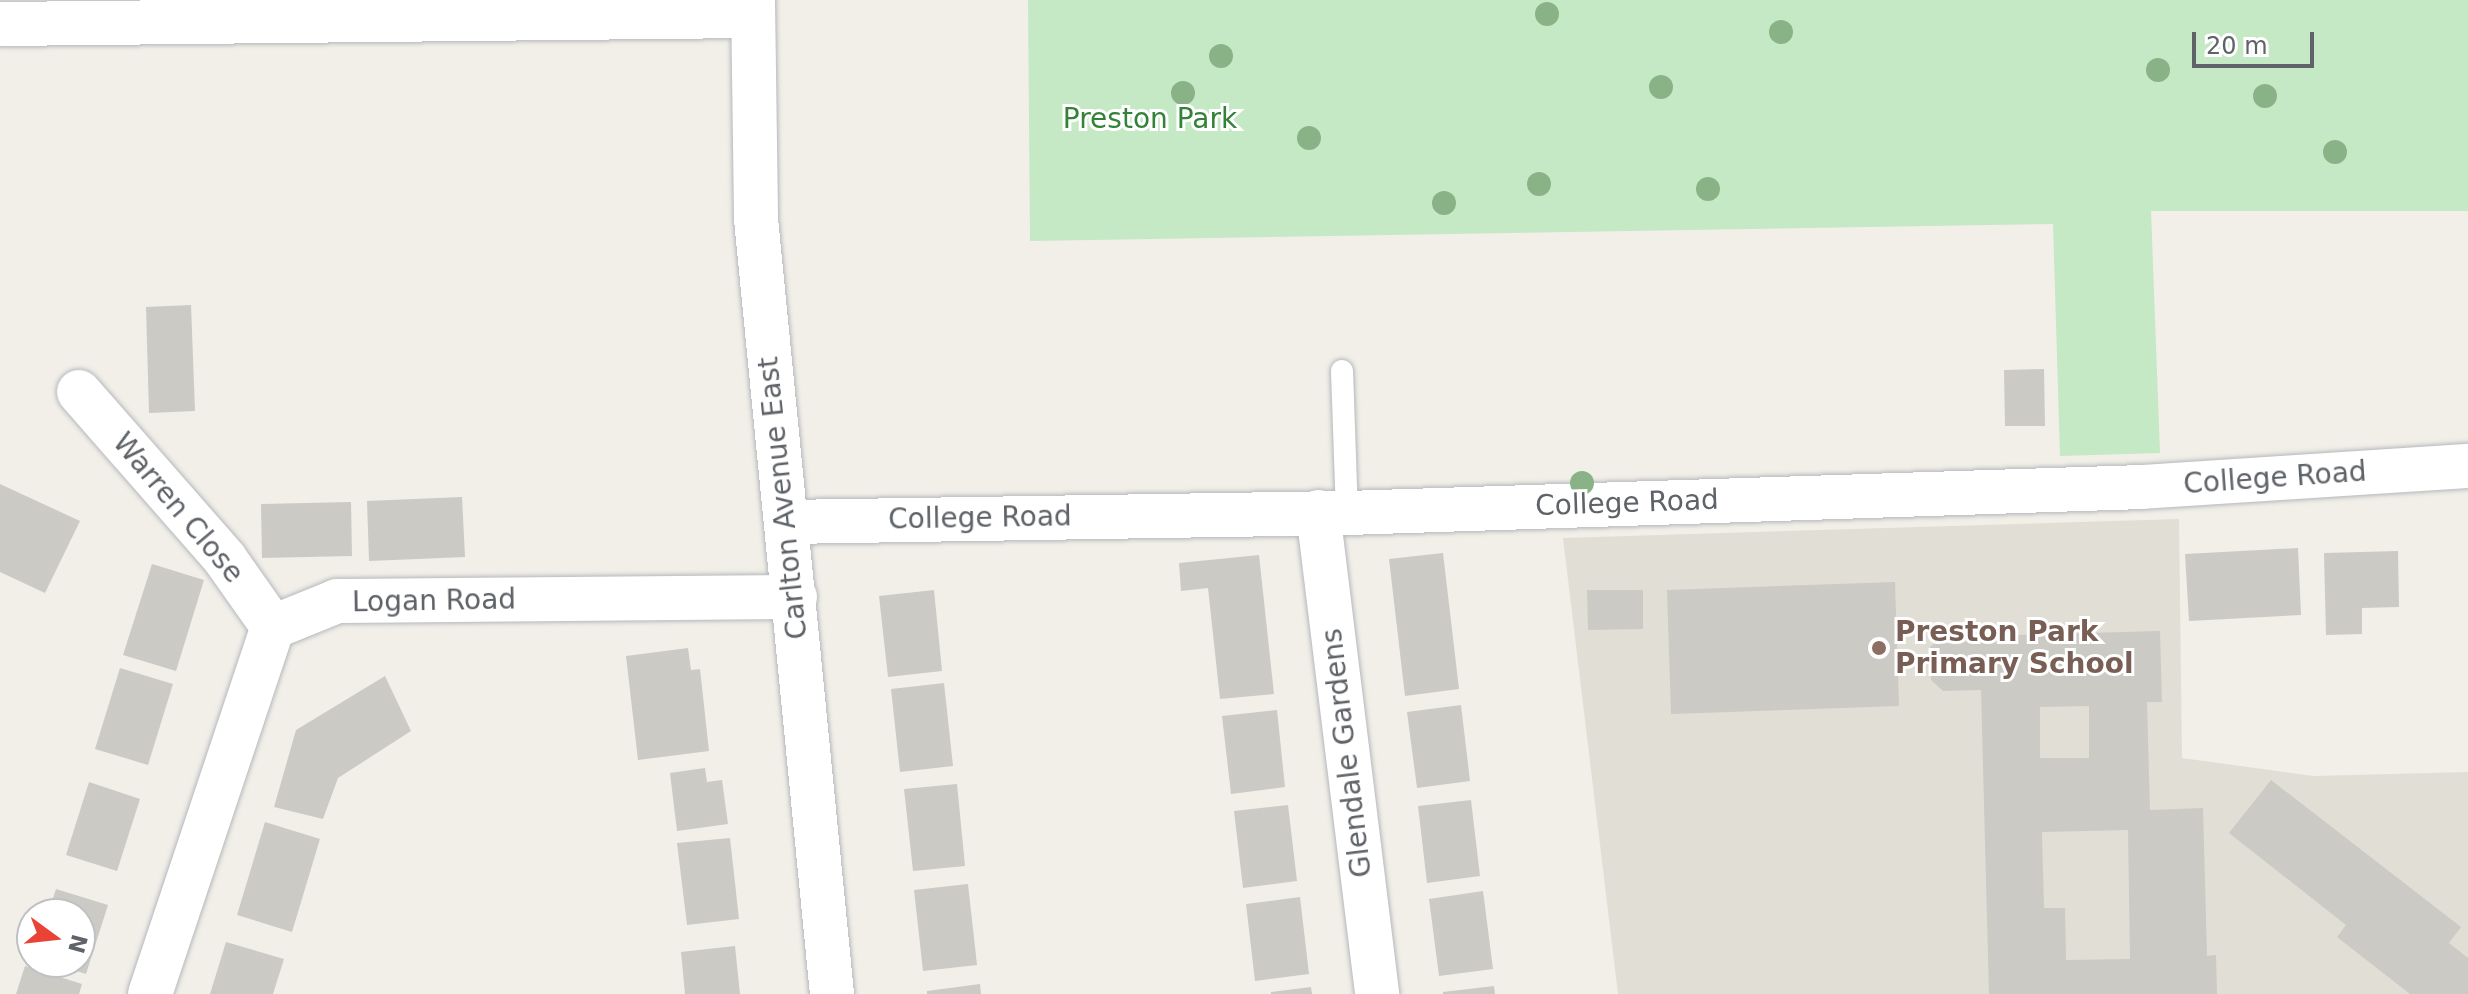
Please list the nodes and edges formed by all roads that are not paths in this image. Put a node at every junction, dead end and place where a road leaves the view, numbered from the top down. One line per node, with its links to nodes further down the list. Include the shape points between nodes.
1 (753, 8): 2 (street); 7 (street, Carlton Avenue East, via 756,219)
2 (0, 24)
3 (1342, 371): 6 (lane)
4 (79, 392): 9 (street, Warren Close, via 225,559)
5 (2468, 466): 6 (street, College Road, via 2142,487)
6 (1332, 512): 7 (street, College Road); 12 (street, Glendale Gardens)
7 (786, 522): 8 (street, Carlton Avenue East)
8 (795, 597): 9 (street, Logan Road, via 337,601); 11 (street, Carlton Avenue East)
9 (273, 627): 10 (street)
10 (150, 994)
11 (832, 994)
12 (1377, 994)

